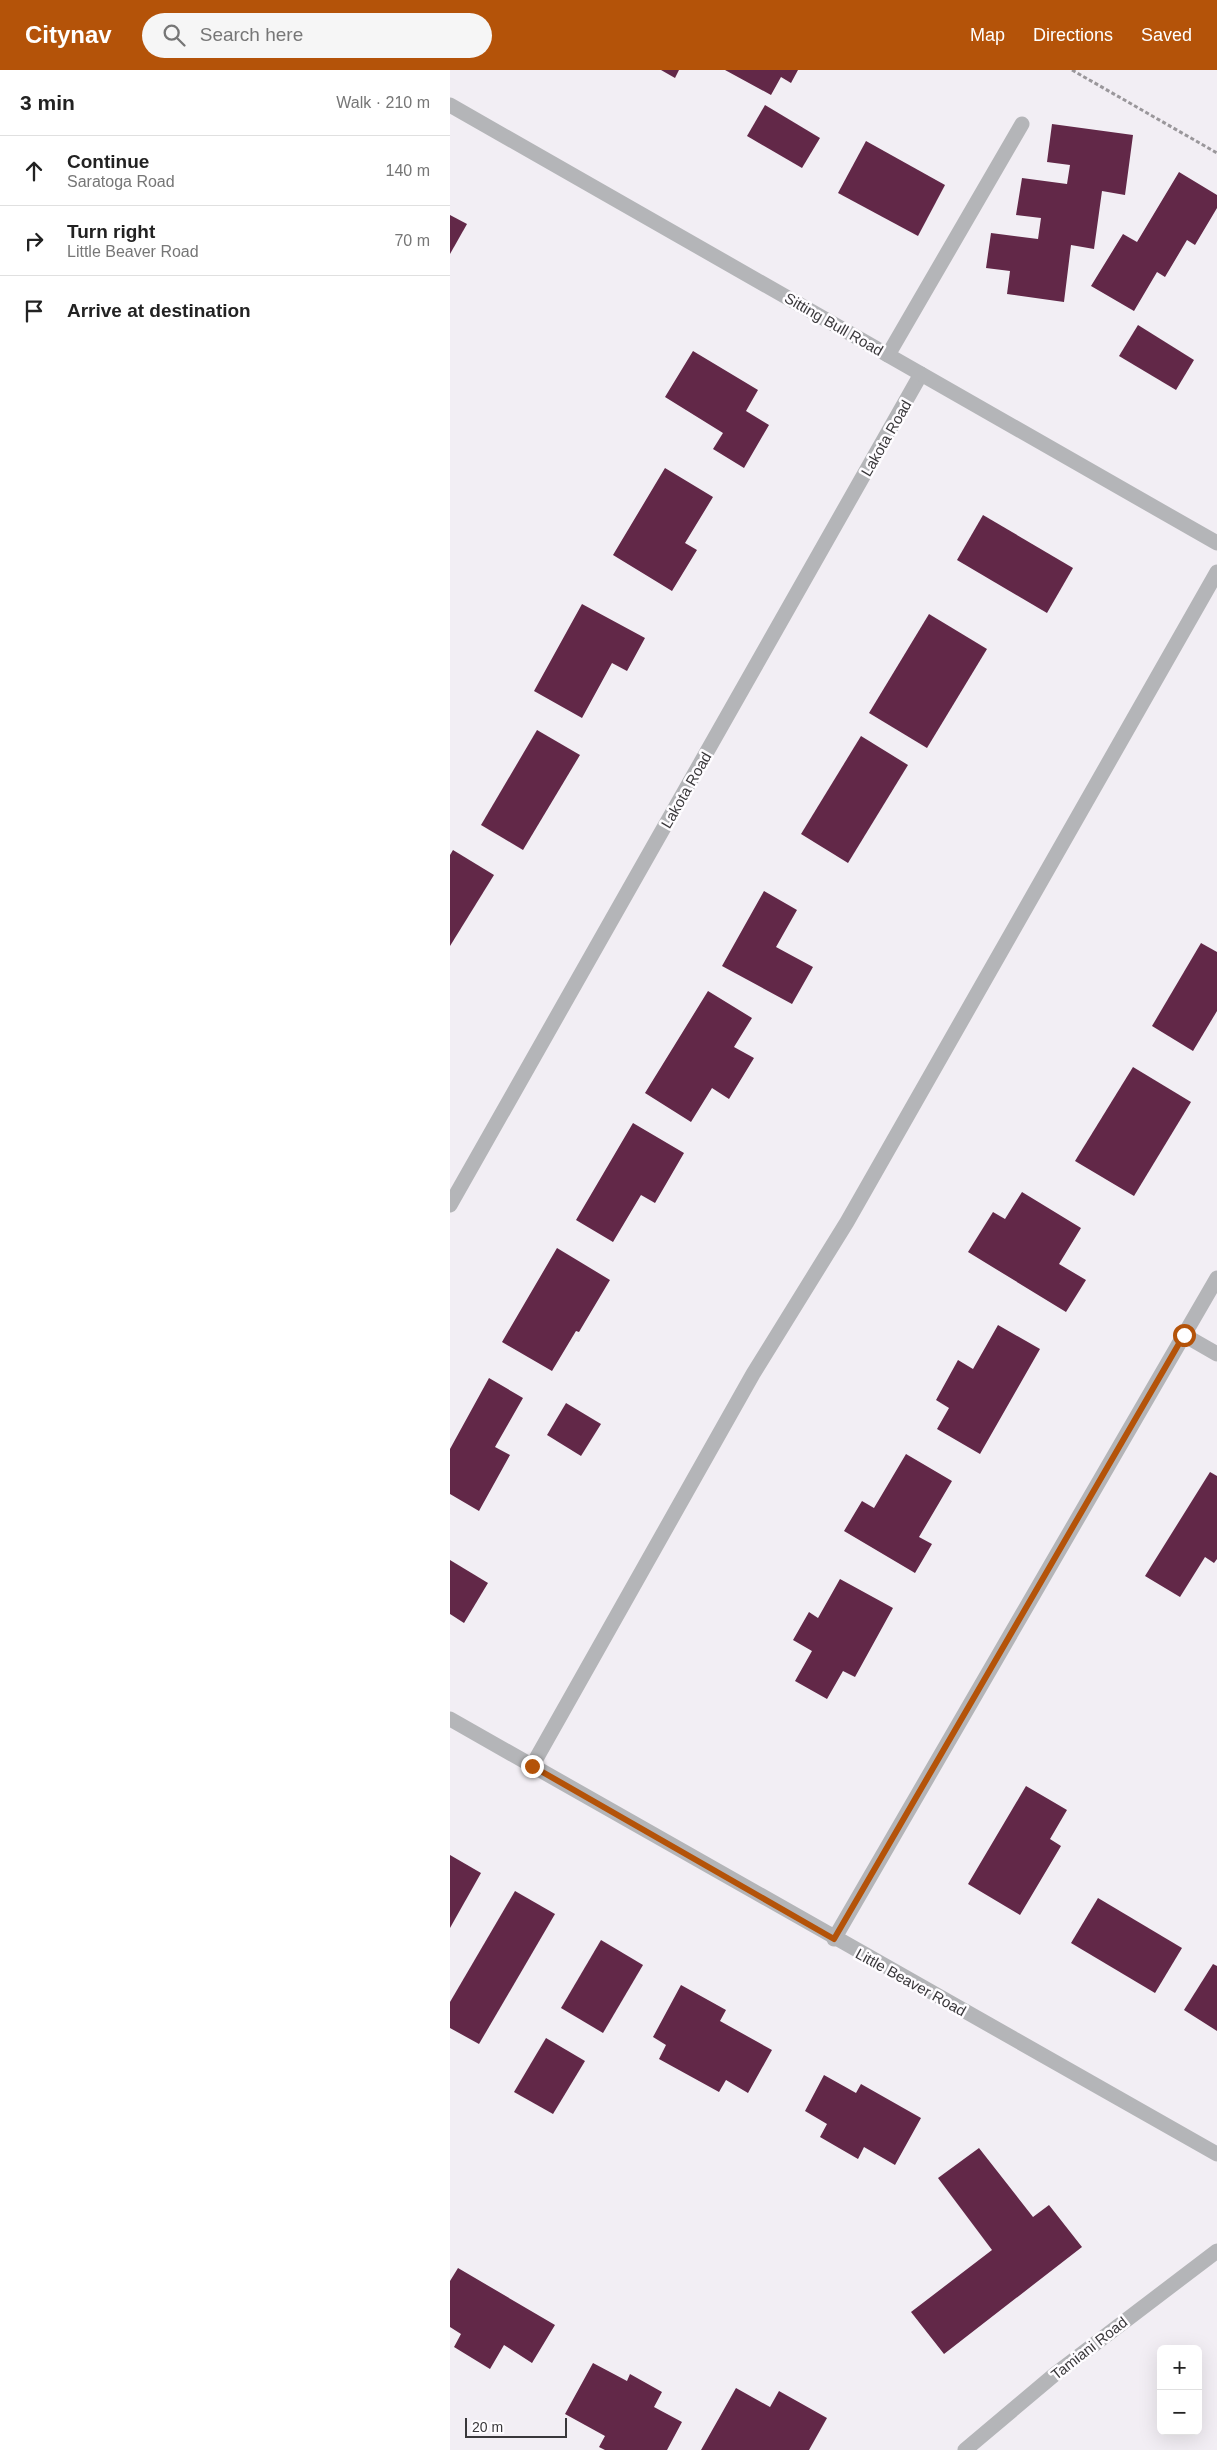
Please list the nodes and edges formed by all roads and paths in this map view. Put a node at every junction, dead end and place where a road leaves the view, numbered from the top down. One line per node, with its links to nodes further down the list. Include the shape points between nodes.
1 (1072, 70): 4 (path)
2 (450, 105): 5 (street, Sitting Bull Road)
3 (1022, 124): 5 (street)
4 (1217, 153)
5 (888, 355): 6 (street, Sitting Bull Road)
6 (921, 374): 7 (street, Sitting Bull Road); 9 (street, Lakota Road)
7 (1217, 543)
8 (1217, 572): 14 (street, via 847,1222 753,1374)
9 (450, 1205)
10 (1217, 1278): 11 (street)
11 (1184, 1335): 12 (street); 15 (street)
12 (1217, 1354)
13 (450, 1719): 14 (street, Little Beaver Road)
14 (532, 1766): 15 (street, Little Beaver Road)
15 (834, 1939): 16 (street, Little Beaver Road)
16 (1217, 2154)
17 (1217, 2251): 18 (street, Tamiani Road, via 1054,2375)
18 (965, 2450)

